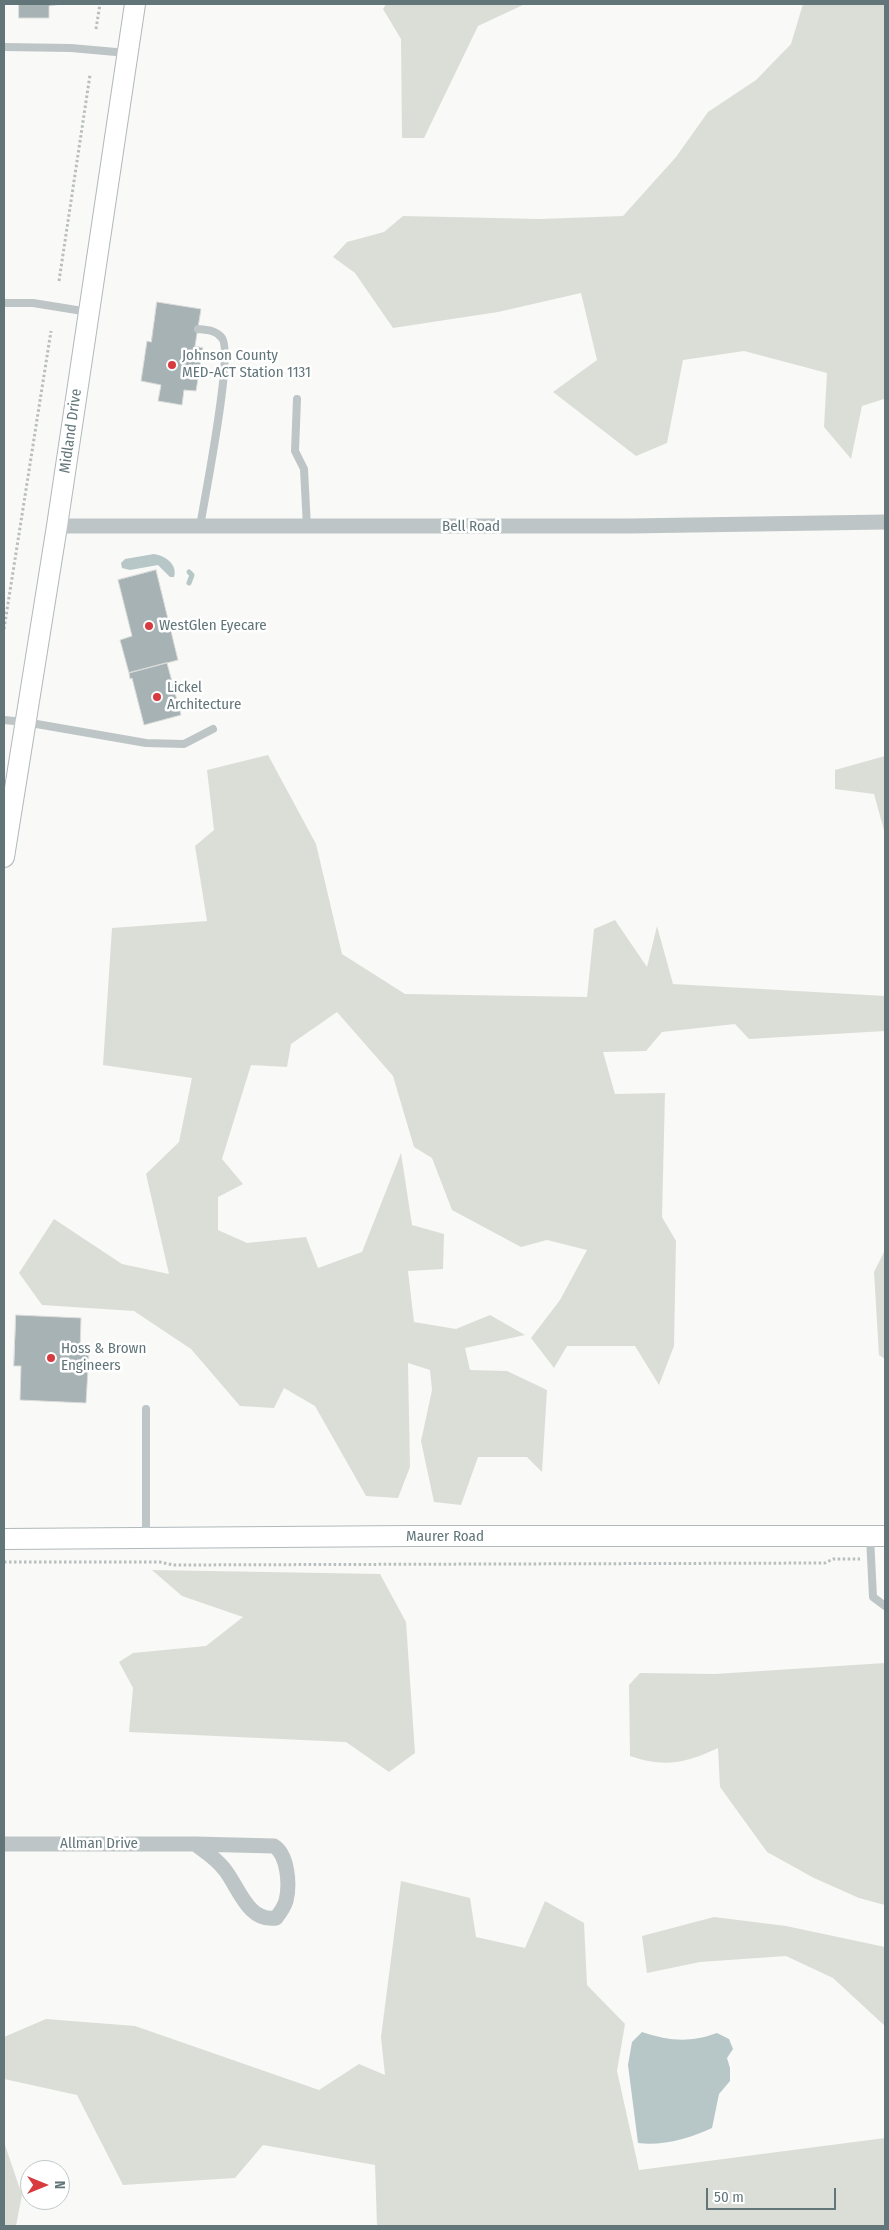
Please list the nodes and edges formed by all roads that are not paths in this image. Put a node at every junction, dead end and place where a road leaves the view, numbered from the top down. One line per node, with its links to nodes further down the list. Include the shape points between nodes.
1 (135, 4): 3 (street, Midland Drive)
2 (4, 48): 3 (lane, via 71,48)
3 (127, 54): 5 (street, Midland Drive)
4 (4, 303): 5 (lane, via 33,303)
5 (89, 312): 9 (street, Midland Drive)
6 (198, 329): 10 (lane, via 216,332 225,346 225,374)
7 (297, 399): 11 (lane, via 295,451 304,469)
8 (885, 522): 11 (street, Bell Road)
9 (57, 526): 10 (street, Bell Road); 13 (street, Midland Drive)
10 (200, 527): 11 (street, Bell Road)
11 (307, 527)
12 (4, 720): 13 (lane)
13 (25, 722): 14 (lane, via 164,745 184,744); 15 (street, Midland Drive)
14 (213, 729)
15 (4, 850)
16 (146, 1409): 18 (lane)
17 (878, 1536): 18 (street, Maurer Road); 20 (lane, via 871,1560 872,1597)
18 (146, 1538): 19 (street, Maurer Road)
19 (4, 1539)
20 (885, 1606)
21 (4, 1844): 22 (street, Allman Drive)
22 (195, 1844): 22 (street, Allman Drive, via 274,1846 280,1849 285,1862 287,1889 286,1902 276,1918 268,1919 251,1910 225,1869)

